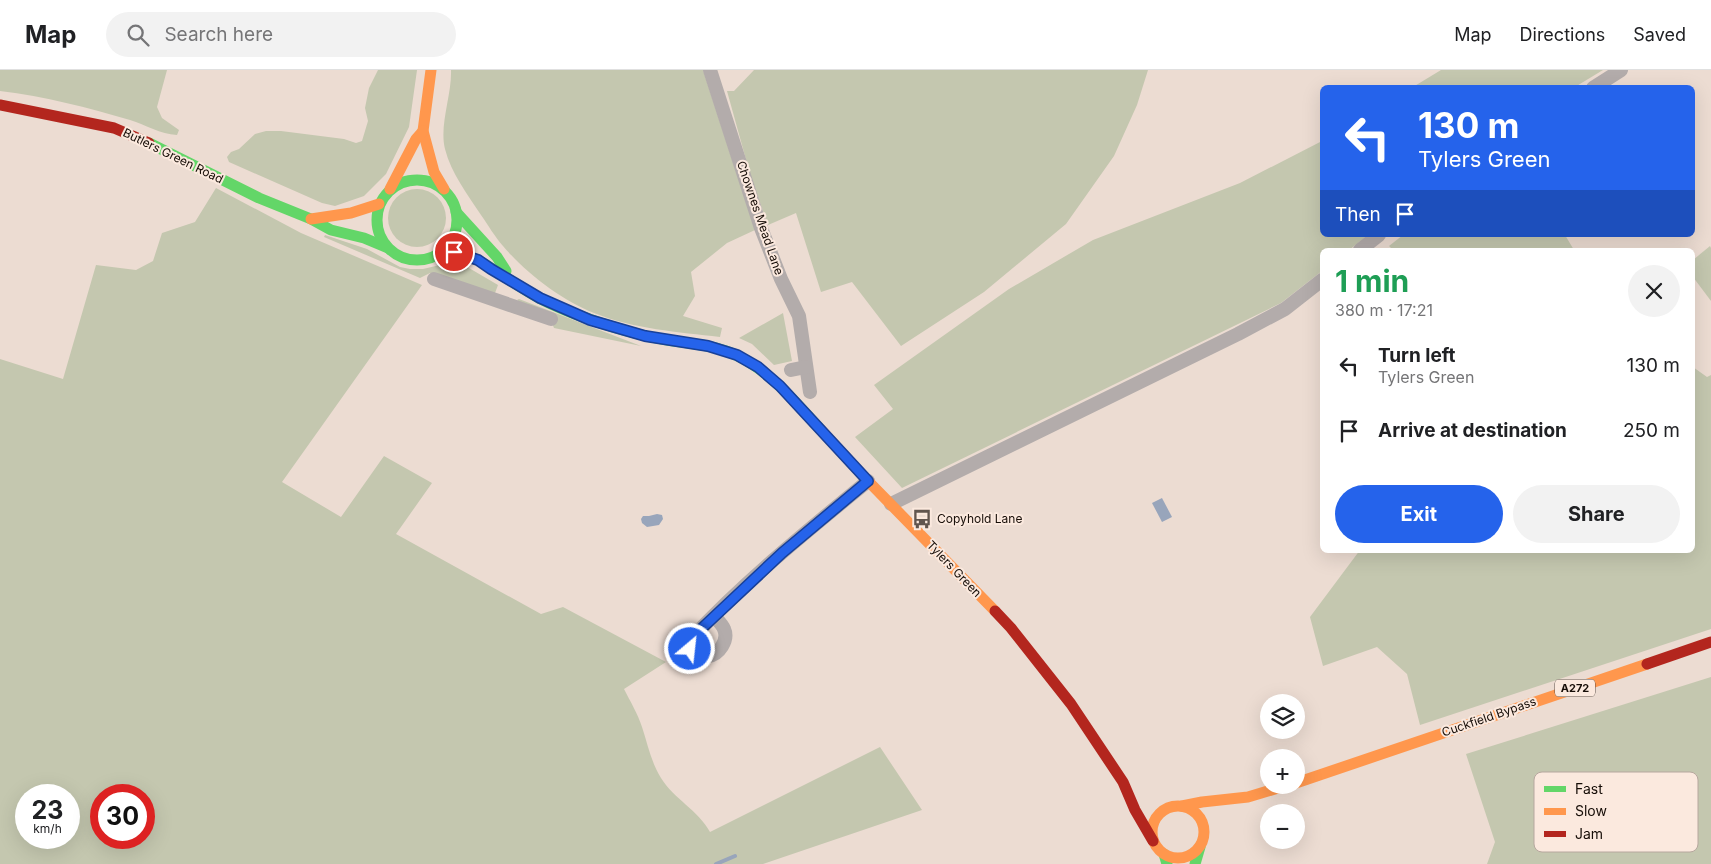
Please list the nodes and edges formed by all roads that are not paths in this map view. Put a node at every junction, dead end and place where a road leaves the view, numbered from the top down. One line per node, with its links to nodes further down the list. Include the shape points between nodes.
1 (431, 70): 6 (main road)
2 (710, 70): 21 (street, Chownes Mead Lane, via 761,228 798,316)
3 (1621, 70): 4 (street)
4 (1597, 85)
5 (0, 105): 11 (main road, Butlers Green Road, via 114,128 258,198)
6 (423, 131): 7 (main road); 8 (main road, via 434,172)
7 (390, 189): 8 (main road, via 411,180 434,183); 9 (main road)
8 (444, 189): 10 (main road)
9 (379, 204): 11 (main road, Butlers Green Road, via 351,214); 13 (main road, via 377,228)
10 (456, 212): 15 (main road, via 455,233); 17 (main road, Tylers Green, via 497,257)
11 (311, 219): 13 (main road, Butlers Green Road, via 331,230)
12 (1376, 237): 14 (street)
13 (388, 248): 15 (main road, via 409,260 426,259)
14 (1363, 248)
15 (442, 251): 17 (main road, Tylers Green, via 478,260)
16 (434, 279): 19 (street)
17 (513, 281): 19 (street); 24 (main road, Tylers Green, via 554,305 590,320 645,336 708,346 737,355 758,367 780,386)
18 (1320, 282): 25 (street, via 1285,309 1238,334)
19 (498, 302): 20 (street)
20 (551, 319)
21 (806, 367): 22 (street); 23 (street, Chownes Mead Lane)
22 (791, 370)
23 (810, 392)
24 (868, 481): 25 (main road, Tylers Green); 26 (street, via 782,553)
25 (891, 504): 29 (main road, Tylers Green, via 1011,628 1070,704)
26 (714, 616)
27 (1711, 642): 28 (main road, Cuckfield Bypass / A272)
28 (1305, 780)
29 (1123, 782): 31 (main road, Tylers Green); 37 (main road, Tylers Green, via 1134,810)
30 (1260, 793): 32 (main road)
31 (1141, 797)
32 (1248, 797): 34 (main road); 35 (main road)
33 (1154, 804): 34 (main road)
34 (1177, 806): 37 (main road, via 1164,809 1157,815 1151,832); 38 (main road, via 1197,814 1204,830)
35 (1225, 812)
36 (1212, 824): 38 (main road)
37 (1153, 841): 39 (main road)
38 (1202, 843): 39 (main road, via 1194,853 1179,859); 40 (main road)
39 (1165, 859)
40 (1195, 864)

